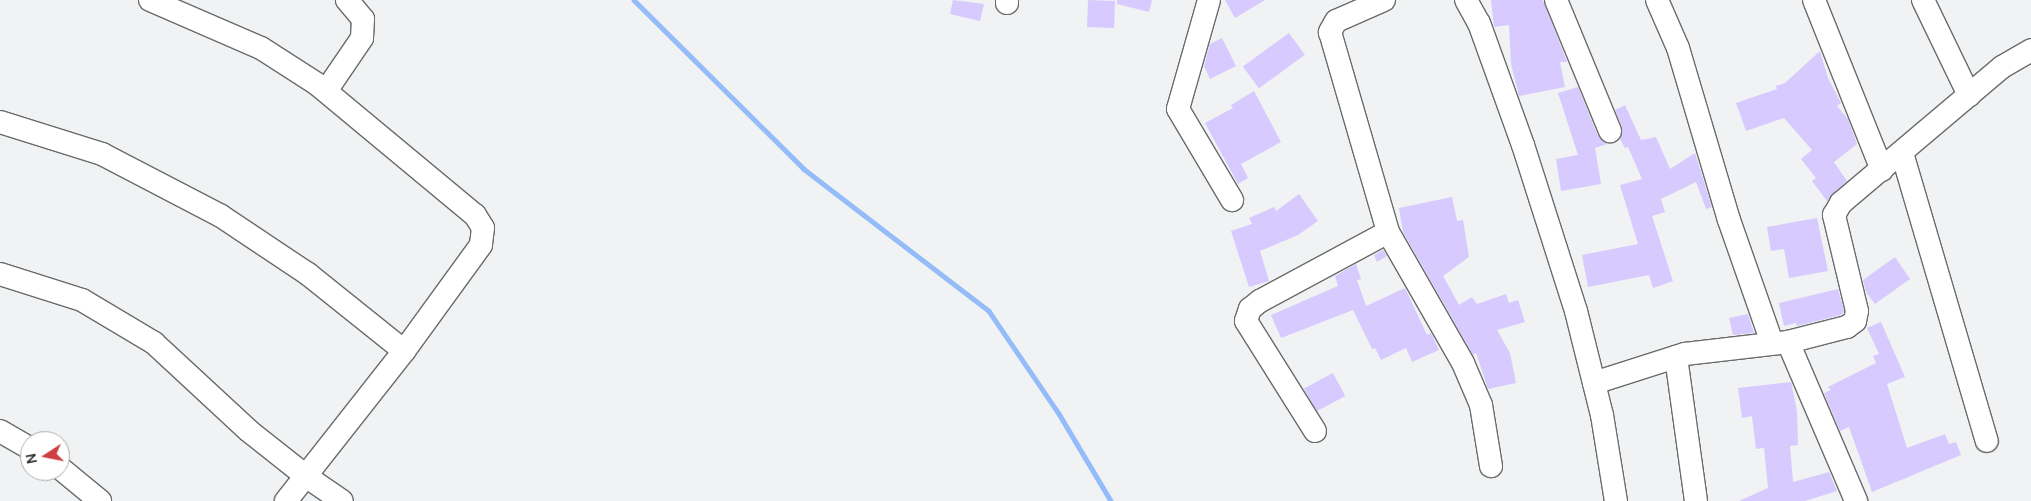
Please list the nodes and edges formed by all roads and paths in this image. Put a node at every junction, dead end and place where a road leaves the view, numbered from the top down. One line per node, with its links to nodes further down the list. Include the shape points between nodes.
1 (150, 0): 11 (street, via 261,48)
2 (347, 0): 11 (street, via 364,19 362,38)
3 (1209, 0): 17 (street, via 1178,109)
4 (1384, 0): 18 (street, via 1336,21 1330,32)
5 (1466, 0): 23 (street, via 1479,23 1523,145 1576,311)
6 (1556, 0): 14 (street)
7 (1657, 0): 20 (street, via 1678,48 1729,220)
8 (1814, 0): 16 (street)
9 (1923, 0): 12 (street)
10 (2031, 50): 12 (street, via 2002,67)
11 (326, 91): 21 (street, via 475,215 484,228 481,245)
12 (1969, 95): 15 (street)
13 (0, 122): 21 (street, via 102,154 221,216 308,274)
14 (1610, 132)
15 (1902, 153): 16 (street); 26 (street)
16 (1882, 170): 20 (street, via 1840,203 1834,215 1857,311 1856,321 1847,327)
17 (1232, 200)
18 (1388, 232): 25 (street, via 1260,301 1250,310 1246,321); 28 (street, via 1481,405)
19 (0, 274): 30 (street, via 82,300 154,343 249,431)
20 (1780, 343): 22 (street); 36 (street)
21 (404, 351): 30 (street)
22 (1676, 357): 23 (street); 35 (street)
23 (1594, 383): 34 (street)
24 (0, 431): 27 (street)
25 (1315, 431)
26 (1987, 441)
27 (20, 442)
28 (1491, 466)
29 (70, 476): 31 (street)
30 (307, 477): 32 (street); 33 (street)
31 (100, 501)
32 (286, 501)
33 (342, 501)
34 (1616, 501)
35 (1696, 501)
36 (1856, 501)

